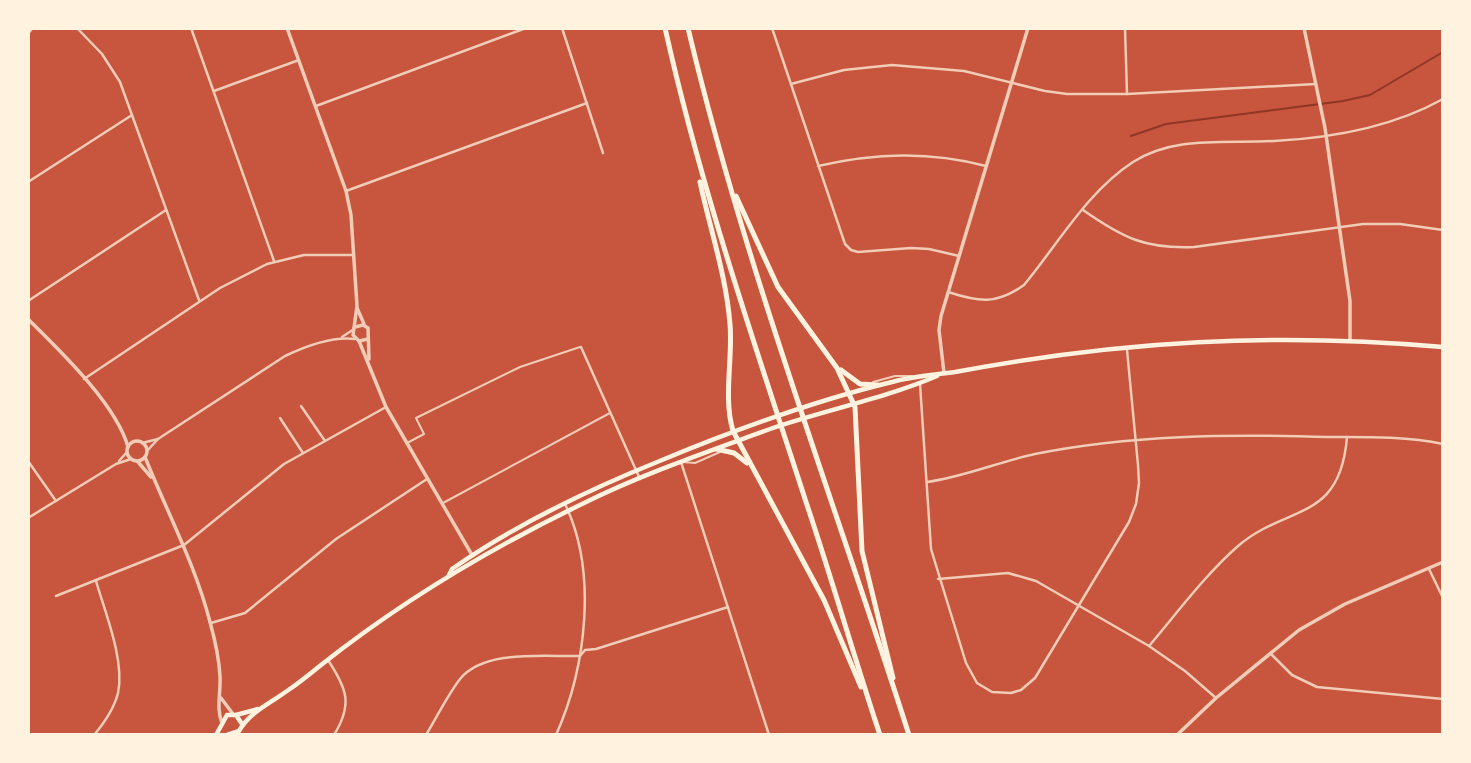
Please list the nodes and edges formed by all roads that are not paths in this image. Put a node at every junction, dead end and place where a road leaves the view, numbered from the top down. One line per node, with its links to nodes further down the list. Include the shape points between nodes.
1 (32, 28): 13 (street)
2 (77, 28): 23 (street, via 112,67)
3 (191, 28): 18 (street)
4 (287, 28): 14 (street)
5 (526, 28): 22 (street)
6 (562, 28): 21 (street)
7 (664, 28): 25 (highway)
8 (688, 28): 29 (highway)
9 (772, 28): 16 (street)
10 (1028, 28): 15 (street)
11 (1125, 28): 19 (street)
12 (1304, 28): 17 (street)
13 (28, 33)
14 (299, 60): 18 (street); 22 (street)
15 (1012, 82): 16 (street, via 952,69 892,65 844,70); 19 (street, via 1067,94); 28 (street)
16 (791, 84): 27 (street)
17 (1316, 84): 19 (street); 24 (street)
18 (214, 91): 38 (street)
19 (1128, 94)
20 (1443, 99): 24 (street, via 1396,121)
21 (587, 103): 26 (street); 31 (street)
22 (316, 106): 31 (street)
23 (132, 114): 30 (street); 32 (street)
24 (1326, 136): 33 (street, via 1200,142 1164,149 1120,172); 34 (street)
25 (694, 151): 67 (highway, via 729,308); 121 (highway)
26 (603, 153)
27 (818, 166): 28 (street, via 860,157 912,154); 37 (street, via 841,237 851,250 911,248)
28 (986, 166): 37 (street)
29 (726, 174): 53 (highway, via 778,287); 116 (highway)
30 (28, 182)
31 (346, 191): 36 (street)
32 (167, 210): 40 (street); 41 (street)
33 (1083, 210): 34 (street, via 1116,233 1169,247); 39 (street, via 1024,285 1008,296 976,300)
34 (1339, 227): 35 (street, via 1385,224); 49 (street, via 1350,300)
35 (1443, 230)
36 (353, 255): 38 (street); 42 (street)
37 (959, 256): 39 (street)
38 (274, 261): 41 (street)
39 (948, 292): 55 (street, via 939,330)
40 (28, 301)
41 (200, 301): 57 (street)
42 (357, 306): 44 (street); 45 (street)
43 (28, 319): 57 (street)
44 (364, 325): 45 (street); 47 (street, via 370,332)
45 (354, 328): 46 (street); 48 (street)
46 (342, 337): 48 (street); 70 (street, via 285,356)
47 (368, 338): 48 (street); 54 (street)
48 (357, 340): 54 (street)
49 (1350, 340): 50 (main road, via 1240,339); 52 (main road)
50 (1127, 346): 55 (main road); 74 (street)
51 (581, 347): 65 (street); 76 (lane, via 520,367 416,418 424,434)
52 (1443, 347)
53 (832, 360): 59 (highway); 61 (highway)
54 (369, 362): 64 (street)
55 (944, 373): 56 (main road); 58 (main road)
56 (918, 377): 58 (main road); 59 (lane, via 895,376); 60 (main road)
57 (84, 379): 68 (street)
58 (920, 384): 62 (main road); 95 (street)
59 (864, 385): 60 (highway); 61 (lane)
60 (878, 385): 61 (main road)
61 (850, 394): 62 (highway); 67 (main road)
62 (854, 403): 71 (main road); 116 (highway, via 862,551)
63 (302, 406): 73 (street)
64 (386, 407): 73 (street); 76 (street)
65 (610, 413): 90 (street); 97 (lane)
66 (280, 418): 82 (street)
67 (733, 431): 71 (highway); 83 (main road)
68 (123, 432): 72 (street); 80 (street)
69 (1347, 437): 74 (street); 77 (street); 112 (street, via 1339,476 1329,491 1307,511 1263,528 1237,547)
70 (158, 439): 75 (street); 81 (street)
71 (739, 440): 78 (main road); 91 (highway)
72 (136, 441): 75 (street); 80 (street)
73 (325, 441): 82 (street)
74 (1136, 441): 95 (street, via 1034,454 960,477); 109 (street, via 1136,504)
75 (142, 443): 81 (street)
76 (406, 443): 93 (street)
77 (1443, 444)
78 (726, 447): 79 (highway); 88 (lane, via 695,463); 91 (highway)
79 (716, 449): 88 (main road)
80 (128, 450): 85 (street); 89 (street)
81 (147, 451): 84 (street)
82 (303, 453): 101 (street)
83 (678, 453): 88 (main road); 90 (main road)
84 (145, 457): 87 (street); 92 (street)
85 (131, 459): 87 (street); 89 (street)
86 (28, 461): 96 (street)
87 (138, 461): 92 (street)
88 (681, 462): 94 (main road); 110 (street)
89 (116, 464): 96 (street)
90 (636, 470): 94 (street); 98 (main road)
91 (755, 475): 121 (highway, via 824,600)
92 (153, 479): 101 (street)
93 (427, 479): 97 (street); 111 (street, via 336,539 245,612)
94 (640, 479): 99 (main road)
95 (926, 482): 105 (street, via 931,549)
96 (56, 501): 100 (street)
97 (442, 504): 102 (street)
98 (565, 504): 99 (street); 102 (main road)
99 (568, 511): 102 (main road); 114 (street, via 580,544 584,584)
100 (28, 518)
101 (184, 545): 106 (street); 111 (street)
102 (474, 558): 115 (main road, via 452,569)
103 (1443, 562): 104 (street)
104 (1429, 569): 108 (street); 113 (street, via 1325,614)
105 (939, 579): 109 (street, via 1019,575); 109 (street, via 966,663 977,683 992,692 1011,693 1028,685)
106 (96, 581): 107 (street); 126 (street, via 119,672 119,691 112,711)
107 (57, 596)
108 (1443, 598)
109 (1080, 605): 112 (street)
110 (728, 607): 114 (street, via 585,650); 131 (street)
111 (211, 623): 117 (street)
112 (1149, 646): 118 (street)
113 (1271, 654): 118 (street); 119 (street, via 1292,675 1317,687)
114 (580, 656): 129 (street, via 484,661 462,677); 130 (street)
115 (328, 660): 120 (main road); 128 (street, via 346,693 343,720)
116 (894, 688): 133 (highway)
117 (221, 698): 122 (street); 124 (street)
118 (1216, 698): 134 (street)
119 (1443, 699)
120 (259, 709): 122 (main road); 123 (main road)
121 (872, 712): 132 (highway)
122 (235, 714): 123 (main road); 124 (main road, via 227,715)
123 (242, 724): 125 (main road, via 239,731)
124 (222, 725): 125 (main road); 127 (main road)
125 (228, 734)
126 (94, 735)
127 (216, 735)
128 (334, 735)
129 (426, 735)
130 (556, 735)
131 (769, 735)
132 (880, 735)
133 (909, 735)
134 (1177, 735)

